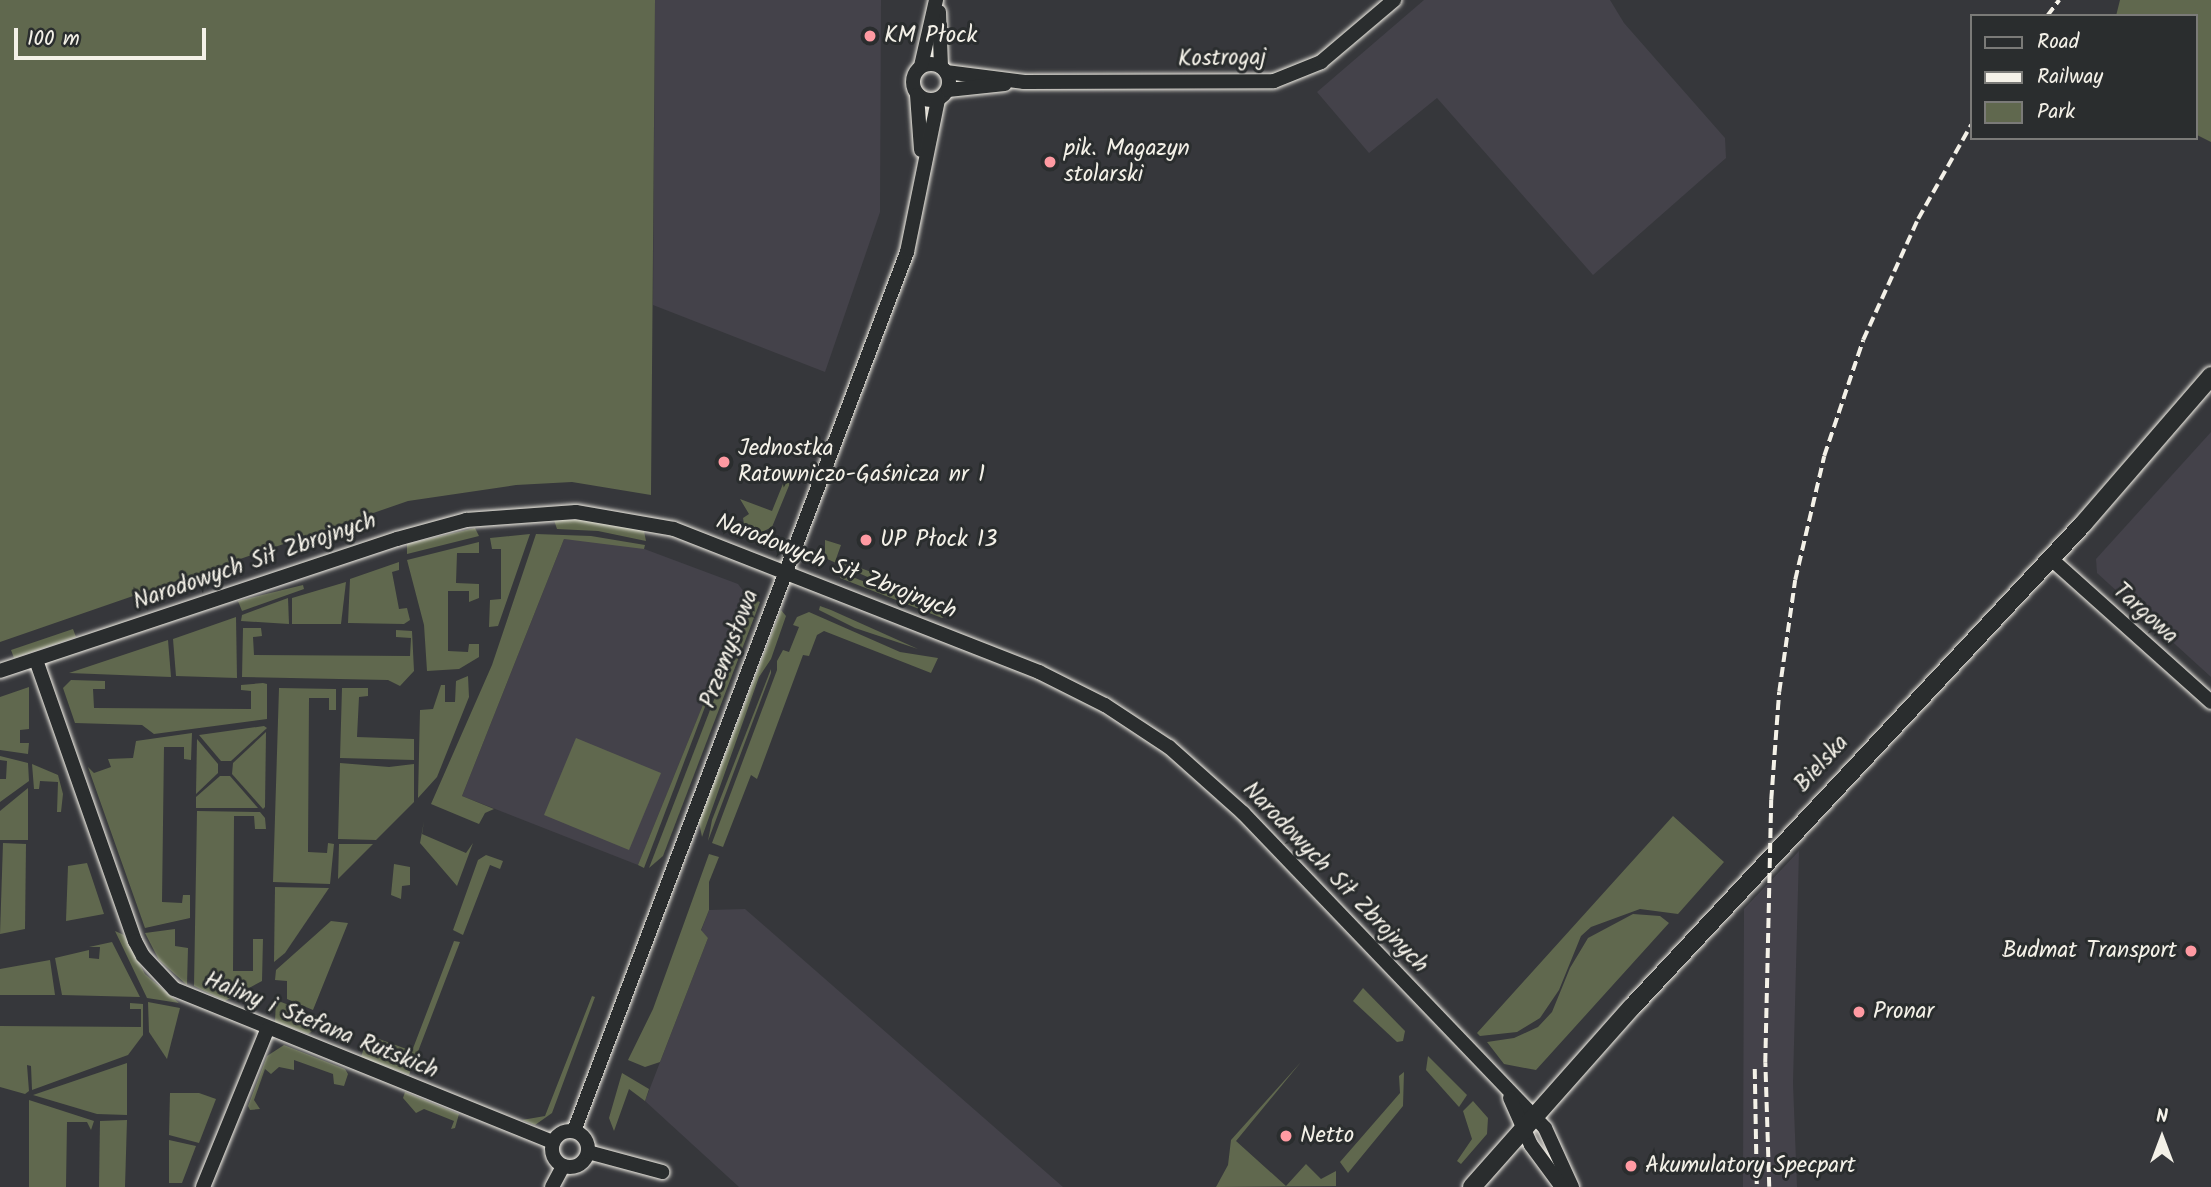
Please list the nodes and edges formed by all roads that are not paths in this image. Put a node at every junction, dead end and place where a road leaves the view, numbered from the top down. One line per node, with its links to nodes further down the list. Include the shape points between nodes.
1 (937, 0): 3 (street); 4 (street)
2 (1394, 0): 5 (street, Kostrogaj, via 1321,62 1281,80 1243,84)
3 (921, 66): 4 (street, Kostrogaj); 6 (street, Przemysłowa, via 912,82)
4 (943, 69): 5 (street, Kostrogaj); 7 (street, Przemysłowa)
5 (1024, 82): 7 (street, Kostrogaj)
6 (918, 95): 7 (street, Kostrogaj); 8 (street, Przemysłowa)
7 (943, 95): 8 (street, Przemysłowa)
8 (922, 181): 11 (street, Przemysłowa, via 906,252)
9 (2211, 376): 10 (main road, Bielska)
10 (2050, 558): 14 (street, Targowa); 16 (main road, Bielska)
11 (784, 570): 12 (street, Narodowych Sił Zbrojnych, via 631,518 576,512 502,514 397,539); 16 (street, Narodowych Sił Zbrojnych, via 1063,682 1161,741 1243,813 1509,1095); 17 (street, Przemysłowa)
12 (36, 660): 13 (street, Narodowych Sił Zbrojnych); 15 (street, Haliny i Stefana Rutskich, via 143,956 187,997)
13 (0, 671)
14 (2211, 702)
15 (267, 1030): 18 (street, Haliny i Stefana Rutskich); 22 (street)
16 (1529, 1123): 24 (main road, Bielska); 25 (street); 26 (street, via 1556,1146)
17 (574, 1130): 18 (street, via 561,1132); 19 (street, via 586,1139)
18 (553, 1142): 20 (street, via 553,1156)
19 (588, 1152): 20 (street, via 576,1166); 21 (street)
20 (562, 1166): 23 (street)
21 (662, 1172)
22 (203, 1187)
23 (552, 1187)
24 (1472, 1187)
25 (1562, 1187)
26 (1573, 1187)

